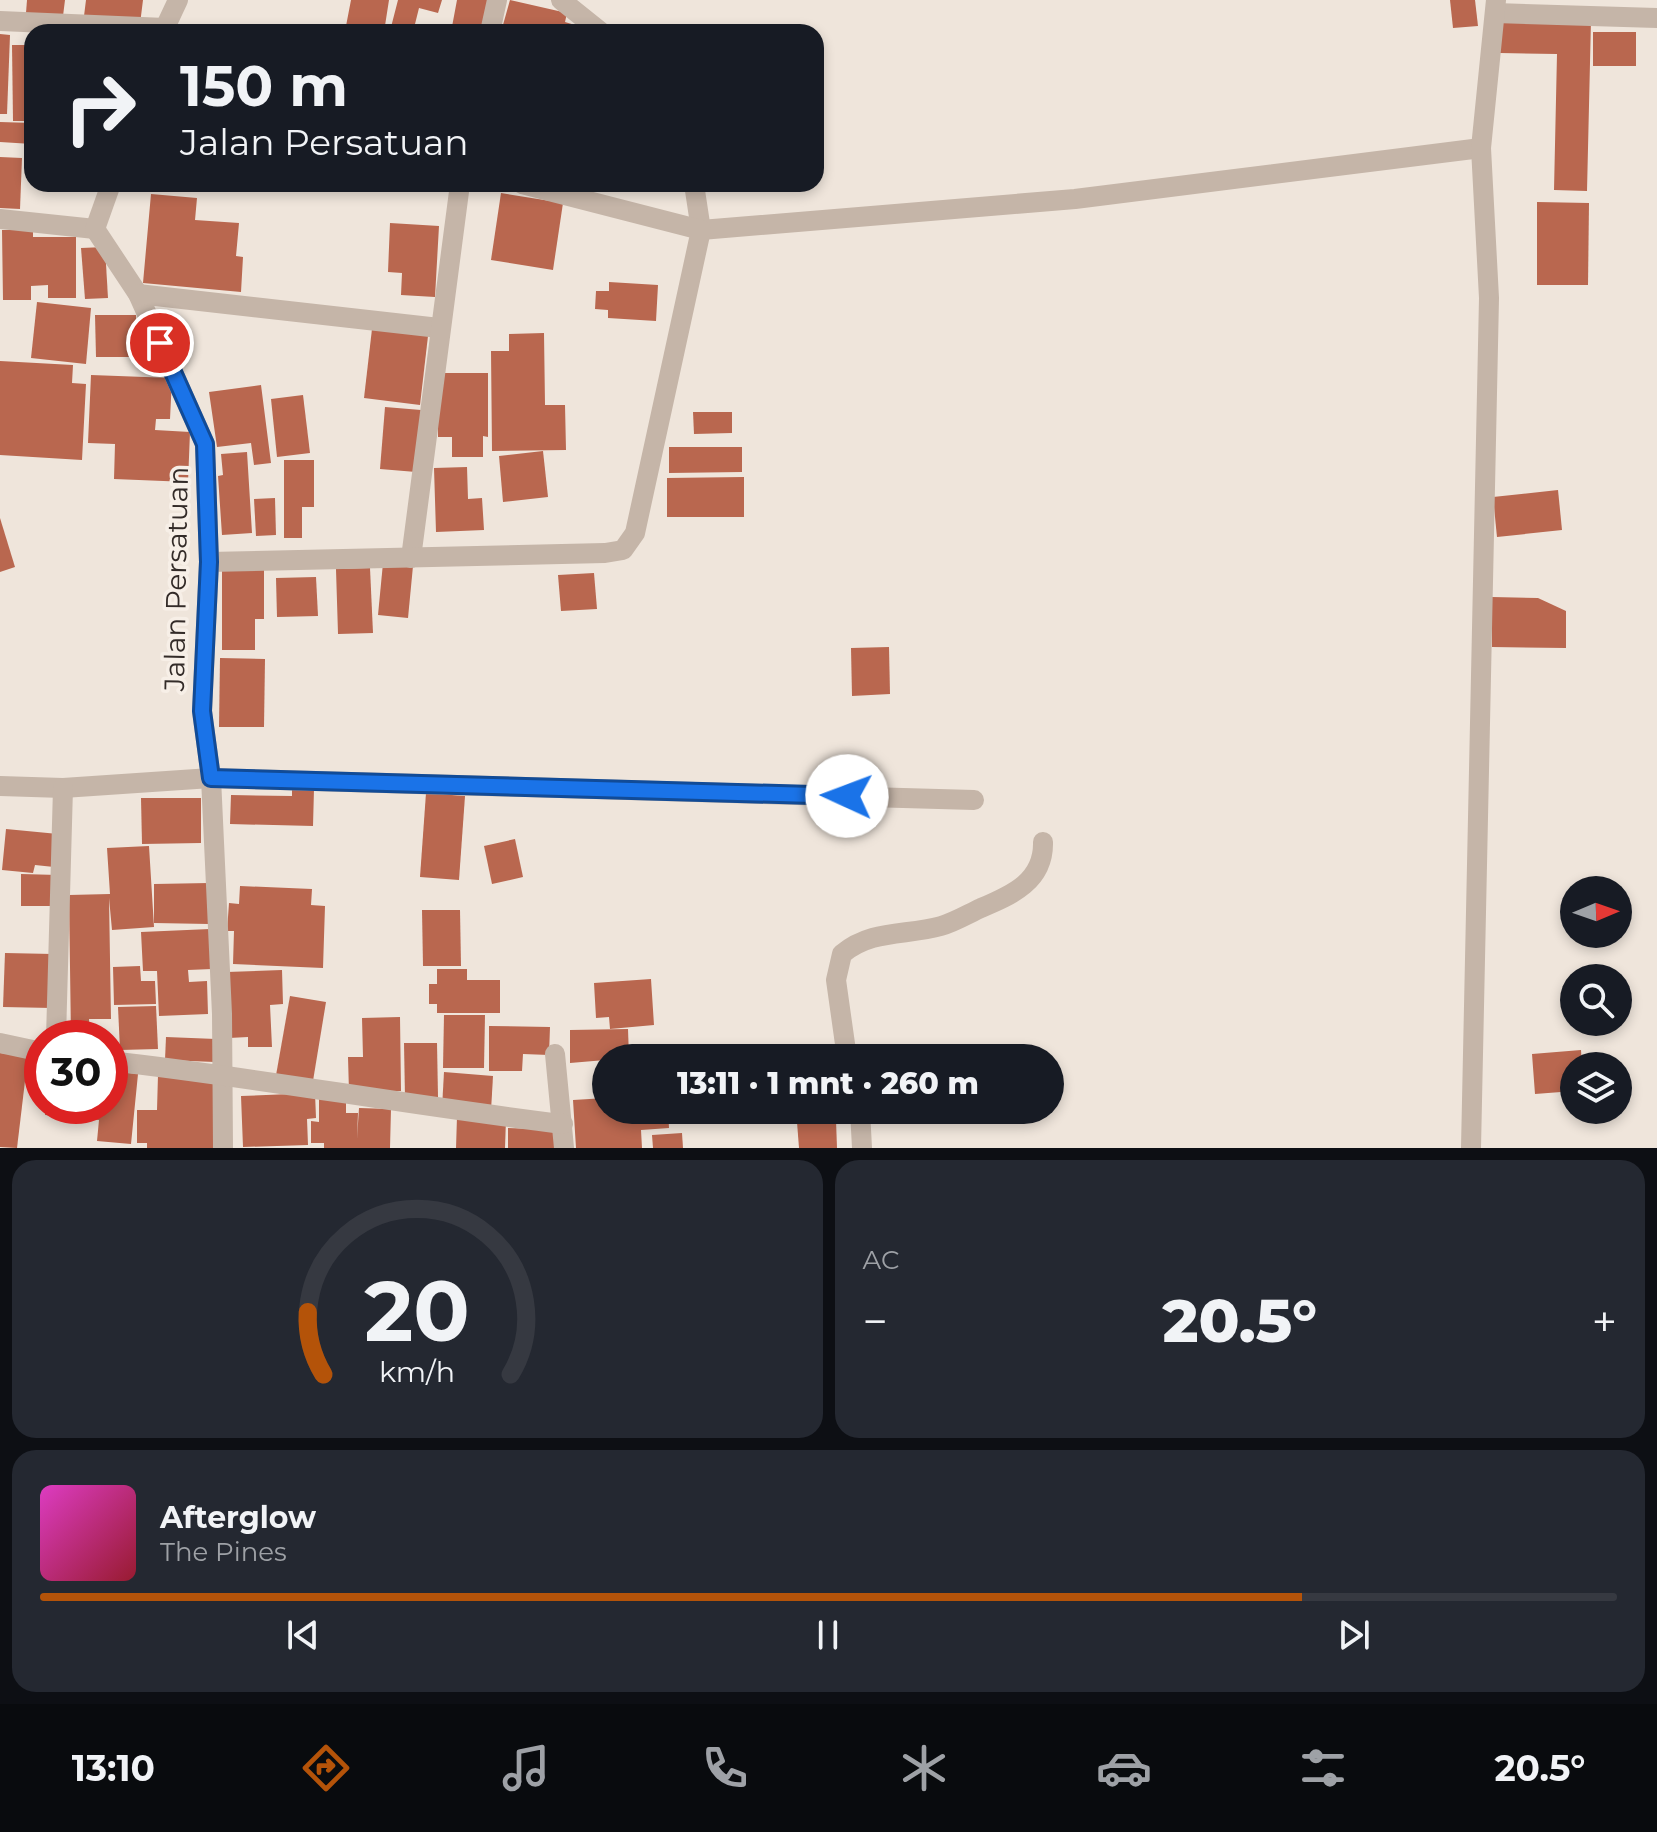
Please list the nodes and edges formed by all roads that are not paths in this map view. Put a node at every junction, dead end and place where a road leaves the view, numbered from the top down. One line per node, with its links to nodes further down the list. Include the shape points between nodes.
1 (178, 0): 8 (street)
2 (497, 0): 9 (street)
3 (561, 0): 10 (street)
4 (1496, 7): 5 (street); 11 (street)
5 (1657, 18)
6 (0, 21): 7 (street)
7 (55, 24)
8 (167, 24)
9 (492, 24)
10 (591, 24)
11 (1481, 148): 18 (street, via 1075,199); 40 (street, via 1489,298)
12 (108, 192): 17 (street)
13 (459, 192): 20 (street)
14 (553, 192): 18 (street)
15 (695, 192): 18 (street)
16 (0, 219): 17 (street)
17 (95, 229): 19 (street, Jalan Persatuan)
18 (701, 230): 21 (street, via 635,533 623,550)
19 (138, 294): 20 (street); 22 (street, Jalan Persatuan, via 205,444)
20 (439, 328): 21 (street)
21 (411, 558): 22 (street)
22 (209, 562): 23 (street, Jalan Persatuan, via 202,711)
23 (211, 778): 25 (street); 26 (street); 34 (street, Jalan Persatuan)
24 (0, 786): 25 (street)
25 (63, 788): 28 (street)
26 (974, 800)
27 (1043, 842): 30 (street, via 1044,856 1027,884 1003,899 939,927 871,937 842,954 836,980)
28 (57, 1020)
29 (0, 1043): 31 (street)
30 (845, 1044)
31 (24, 1048)
32 (555, 1054): 35 (street)
33 (128, 1063): 34 (street)
34 (224, 1074): 35 (street); 37 (street, Jalan Persatuan)
35 (563, 1124): 38 (street)
36 (861, 1124): 39 (street)
37 (223, 1148)
38 (564, 1148)
39 (862, 1148)
40 (1471, 1148)

